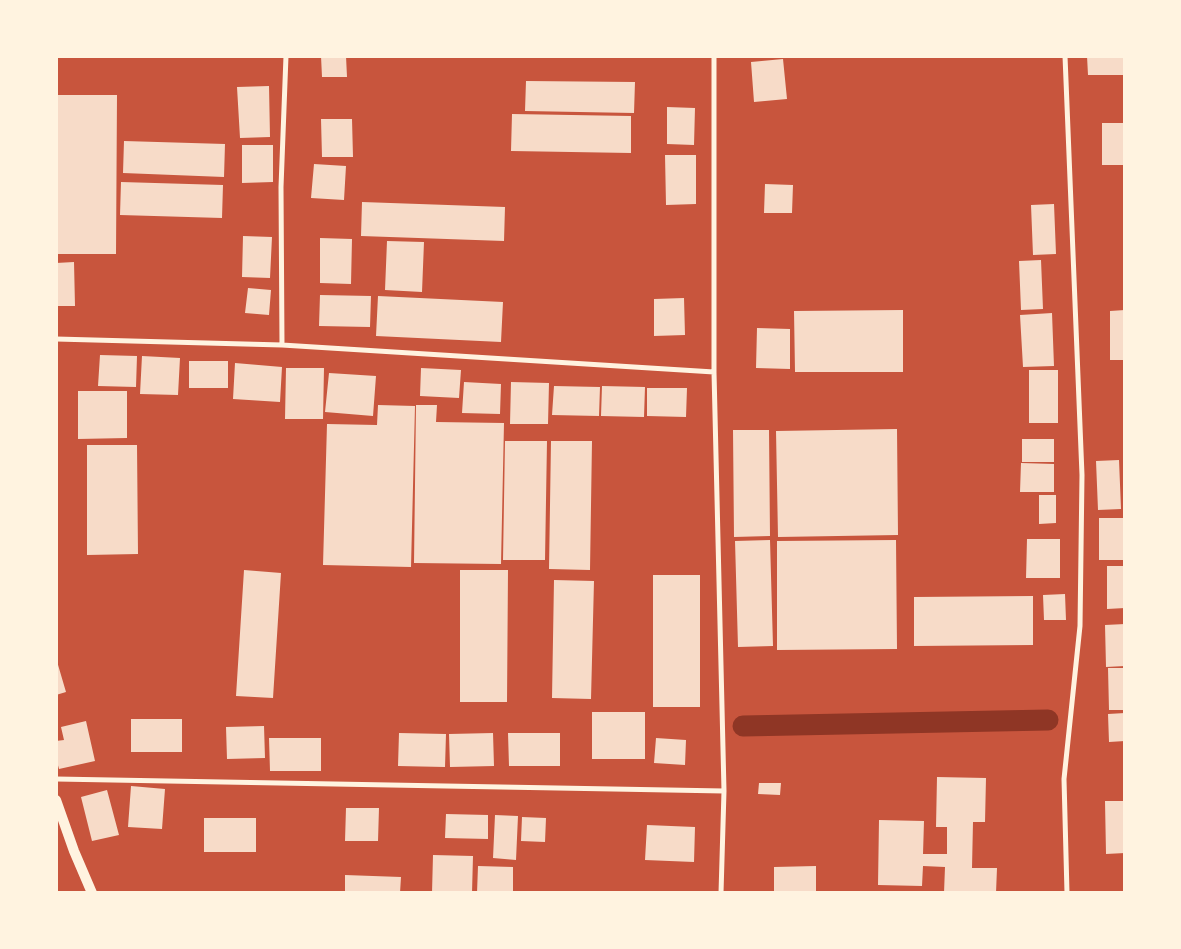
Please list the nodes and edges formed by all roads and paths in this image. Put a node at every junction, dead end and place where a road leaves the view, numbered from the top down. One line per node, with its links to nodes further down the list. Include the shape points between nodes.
1 (286, 56): 5 (street, via 281,187)
2 (714, 56): 6 (street)
3 (1065, 56): 12 (street, via 1082,475 1080,626 1064,779)
4 (56, 340): 5 (street)
5 (282, 345): 6 (street)
6 (714, 372): 8 (street)
7 (56, 779): 8 (street)
8 (724, 791): 11 (street)
9 (56, 800): 10 (main road)
10 (92, 893)
11 (721, 893)
12 (1067, 893)

